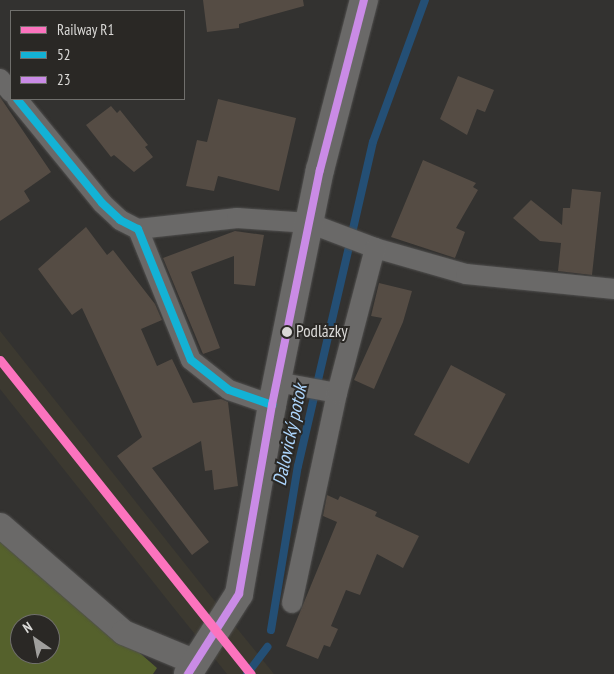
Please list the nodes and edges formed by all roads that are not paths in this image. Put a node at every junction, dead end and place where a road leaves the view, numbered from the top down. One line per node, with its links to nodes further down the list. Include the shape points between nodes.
1 (364, 0): 5 (main road)
2 (0, 78): 3 (street)
3 (10, 91)
4 (18, 100): 6 (street, via 102,203 120,220)
5 (309, 223): 6 (street, via 237,218); 7 (street); 10 (main road)
6 (138, 229): 10 (street, via 191,360 229,390)
7 (375, 248): 8 (street, via 466,274); 9 (street)
8 (614, 289)
9 (337, 393): 10 (street); 12 (street)
10 (274, 394): 13 (main road, via 239,594)
11 (0, 525): 13 (street, via 123,632)
12 (292, 603)
13 (190, 668)

